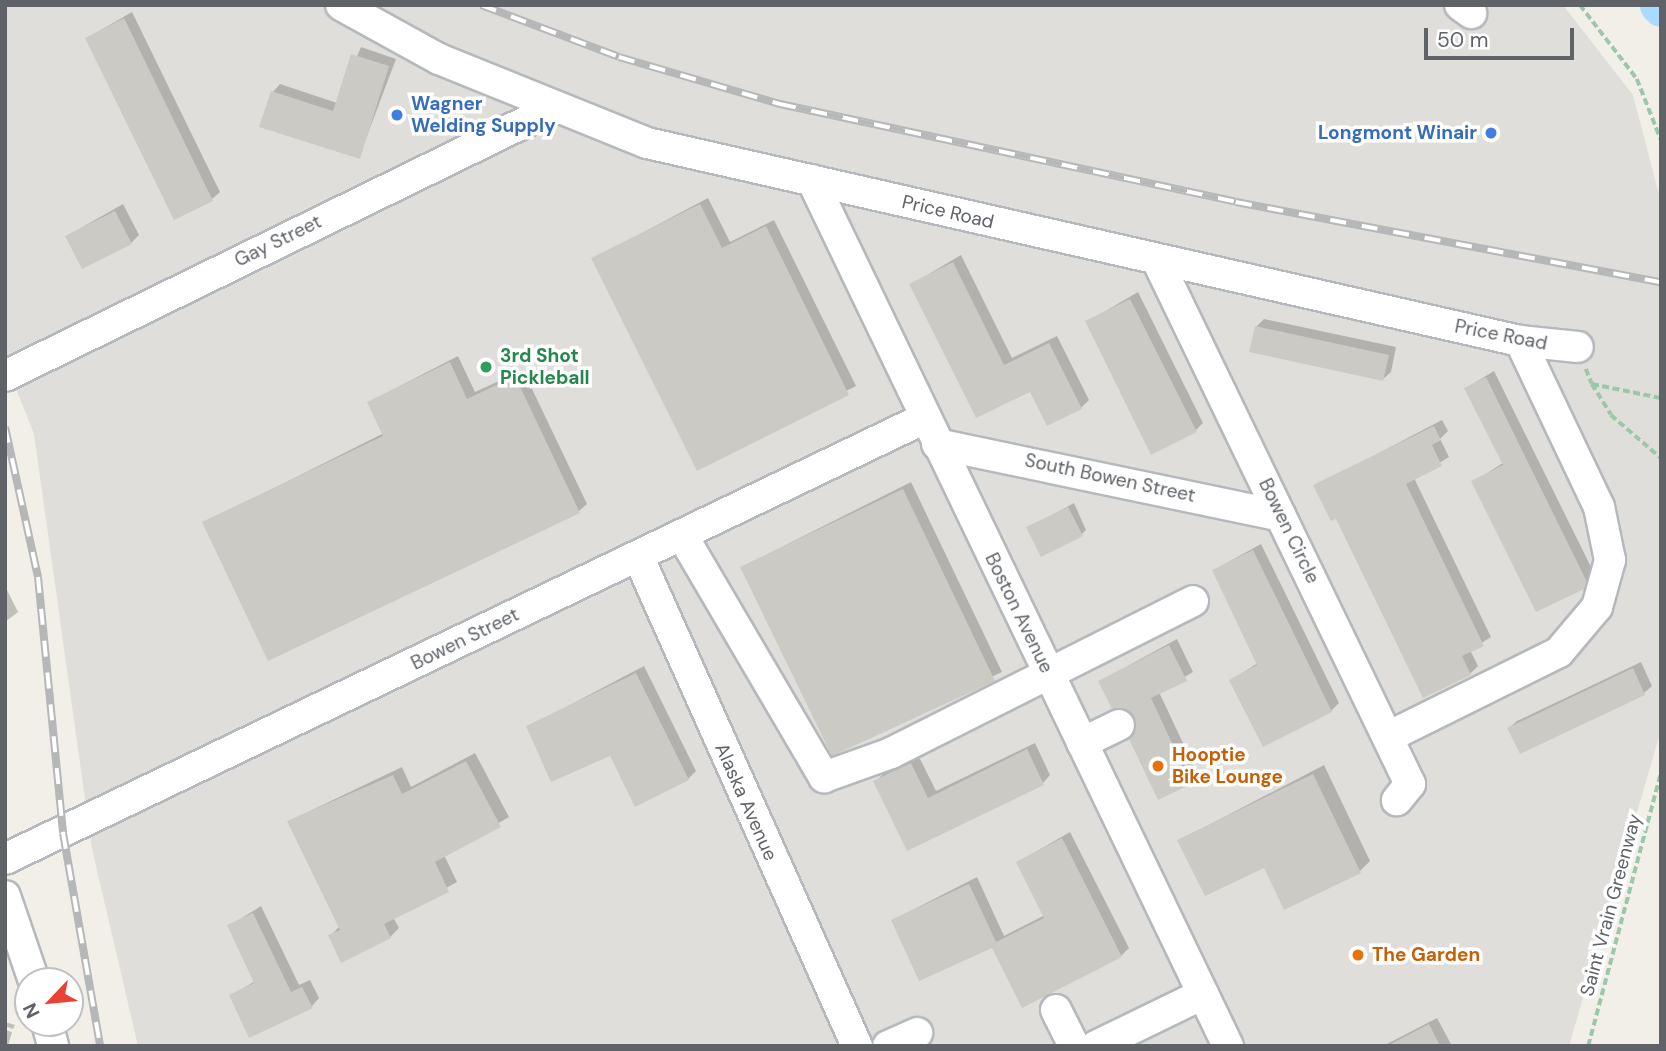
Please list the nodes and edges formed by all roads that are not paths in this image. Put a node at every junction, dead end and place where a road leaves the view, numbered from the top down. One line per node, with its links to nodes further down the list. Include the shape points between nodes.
1 (341, 5): 2 (street, Price Road)
2 (552, 109): 3 (street, Price Road, via 647,143); 7 (street, Gay Street)
3 (812, 180): 4 (street, Price Road); 8 (street, Boston Avenue)
4 (1157, 260): 5 (street, Price Road); 9 (street, Bowen Circle)
5 (1520, 341): 6 (street, Price Road); 15 (street, via 1599,507 1610,560 1597,607 1559,652)
6 (1578, 347)
7 (5, 376)
8 (931, 431): 9 (street, South Bowen Street); 10 (street, Bowen Street); 13 (street, Boston Avenue)
9 (1281, 516): 15 (street, Bowen Circle)
10 (682, 536): 11 (street, Bowen Street); 13 (street, via 824,777 891,753)
11 (638, 556): 18 (street, Bowen Street); 24 (street, Alaska Avenue)
12 (1193, 601): 13 (street)
13 (1048, 673): 16 (street, Boston Avenue)
14 (1119, 725): 16 (street)
15 (1388, 737): 17 (street, Bowen Circle, via 1410,784)
16 (1082, 743): 21 (street, Boston Avenue, via 1163,939)
17 (1397, 800)
18 (5, 859)
19 (5, 896): 20 (street)
20 (29, 967)
21 (1203, 994): 27 (street); 28 (street, Boston Avenue)
22 (1056, 1010): 26 (street)
23 (917, 1033): 25 (street)
24 (857, 1046)
25 (888, 1046)
26 (1074, 1046)
27 (1096, 1046)
28 (1228, 1046)

